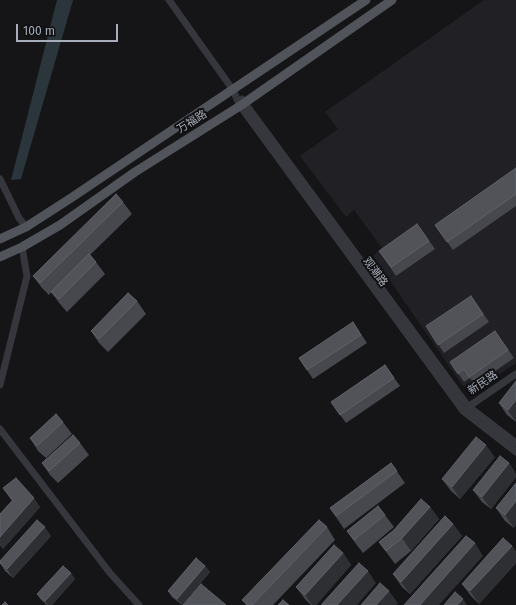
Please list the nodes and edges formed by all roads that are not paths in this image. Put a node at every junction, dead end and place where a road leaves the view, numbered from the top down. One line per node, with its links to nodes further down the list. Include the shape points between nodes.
1 (169, 0): 4 (street, 观潮路)
2 (366, 0): 4 (main road, 万福路)
3 (392, 0): 5 (main road, 万福路)
4 (233, 90): 5 (street, 观潮路); 7 (main road, 万福路)
5 (243, 104): 9 (main road, 万福路, via 135,172 60,225); 13 (street, 观潮路)
6 (0, 179): 7 (street)
7 (26, 227): 8 (main road, 万福路)
8 (0, 239)
9 (22, 247): 10 (main road, 万福路); 12 (street, via 26,276)
10 (0, 256)
11 (516, 374): 13 (street, 新民路)
12 (0, 385)
13 (465, 408): 15 (street, 观潮路); 16 (street, 观潮路)
14 (0, 429): 17 (street, via 110,573)
15 (516, 443)
16 (516, 452)
17 (139, 605)

